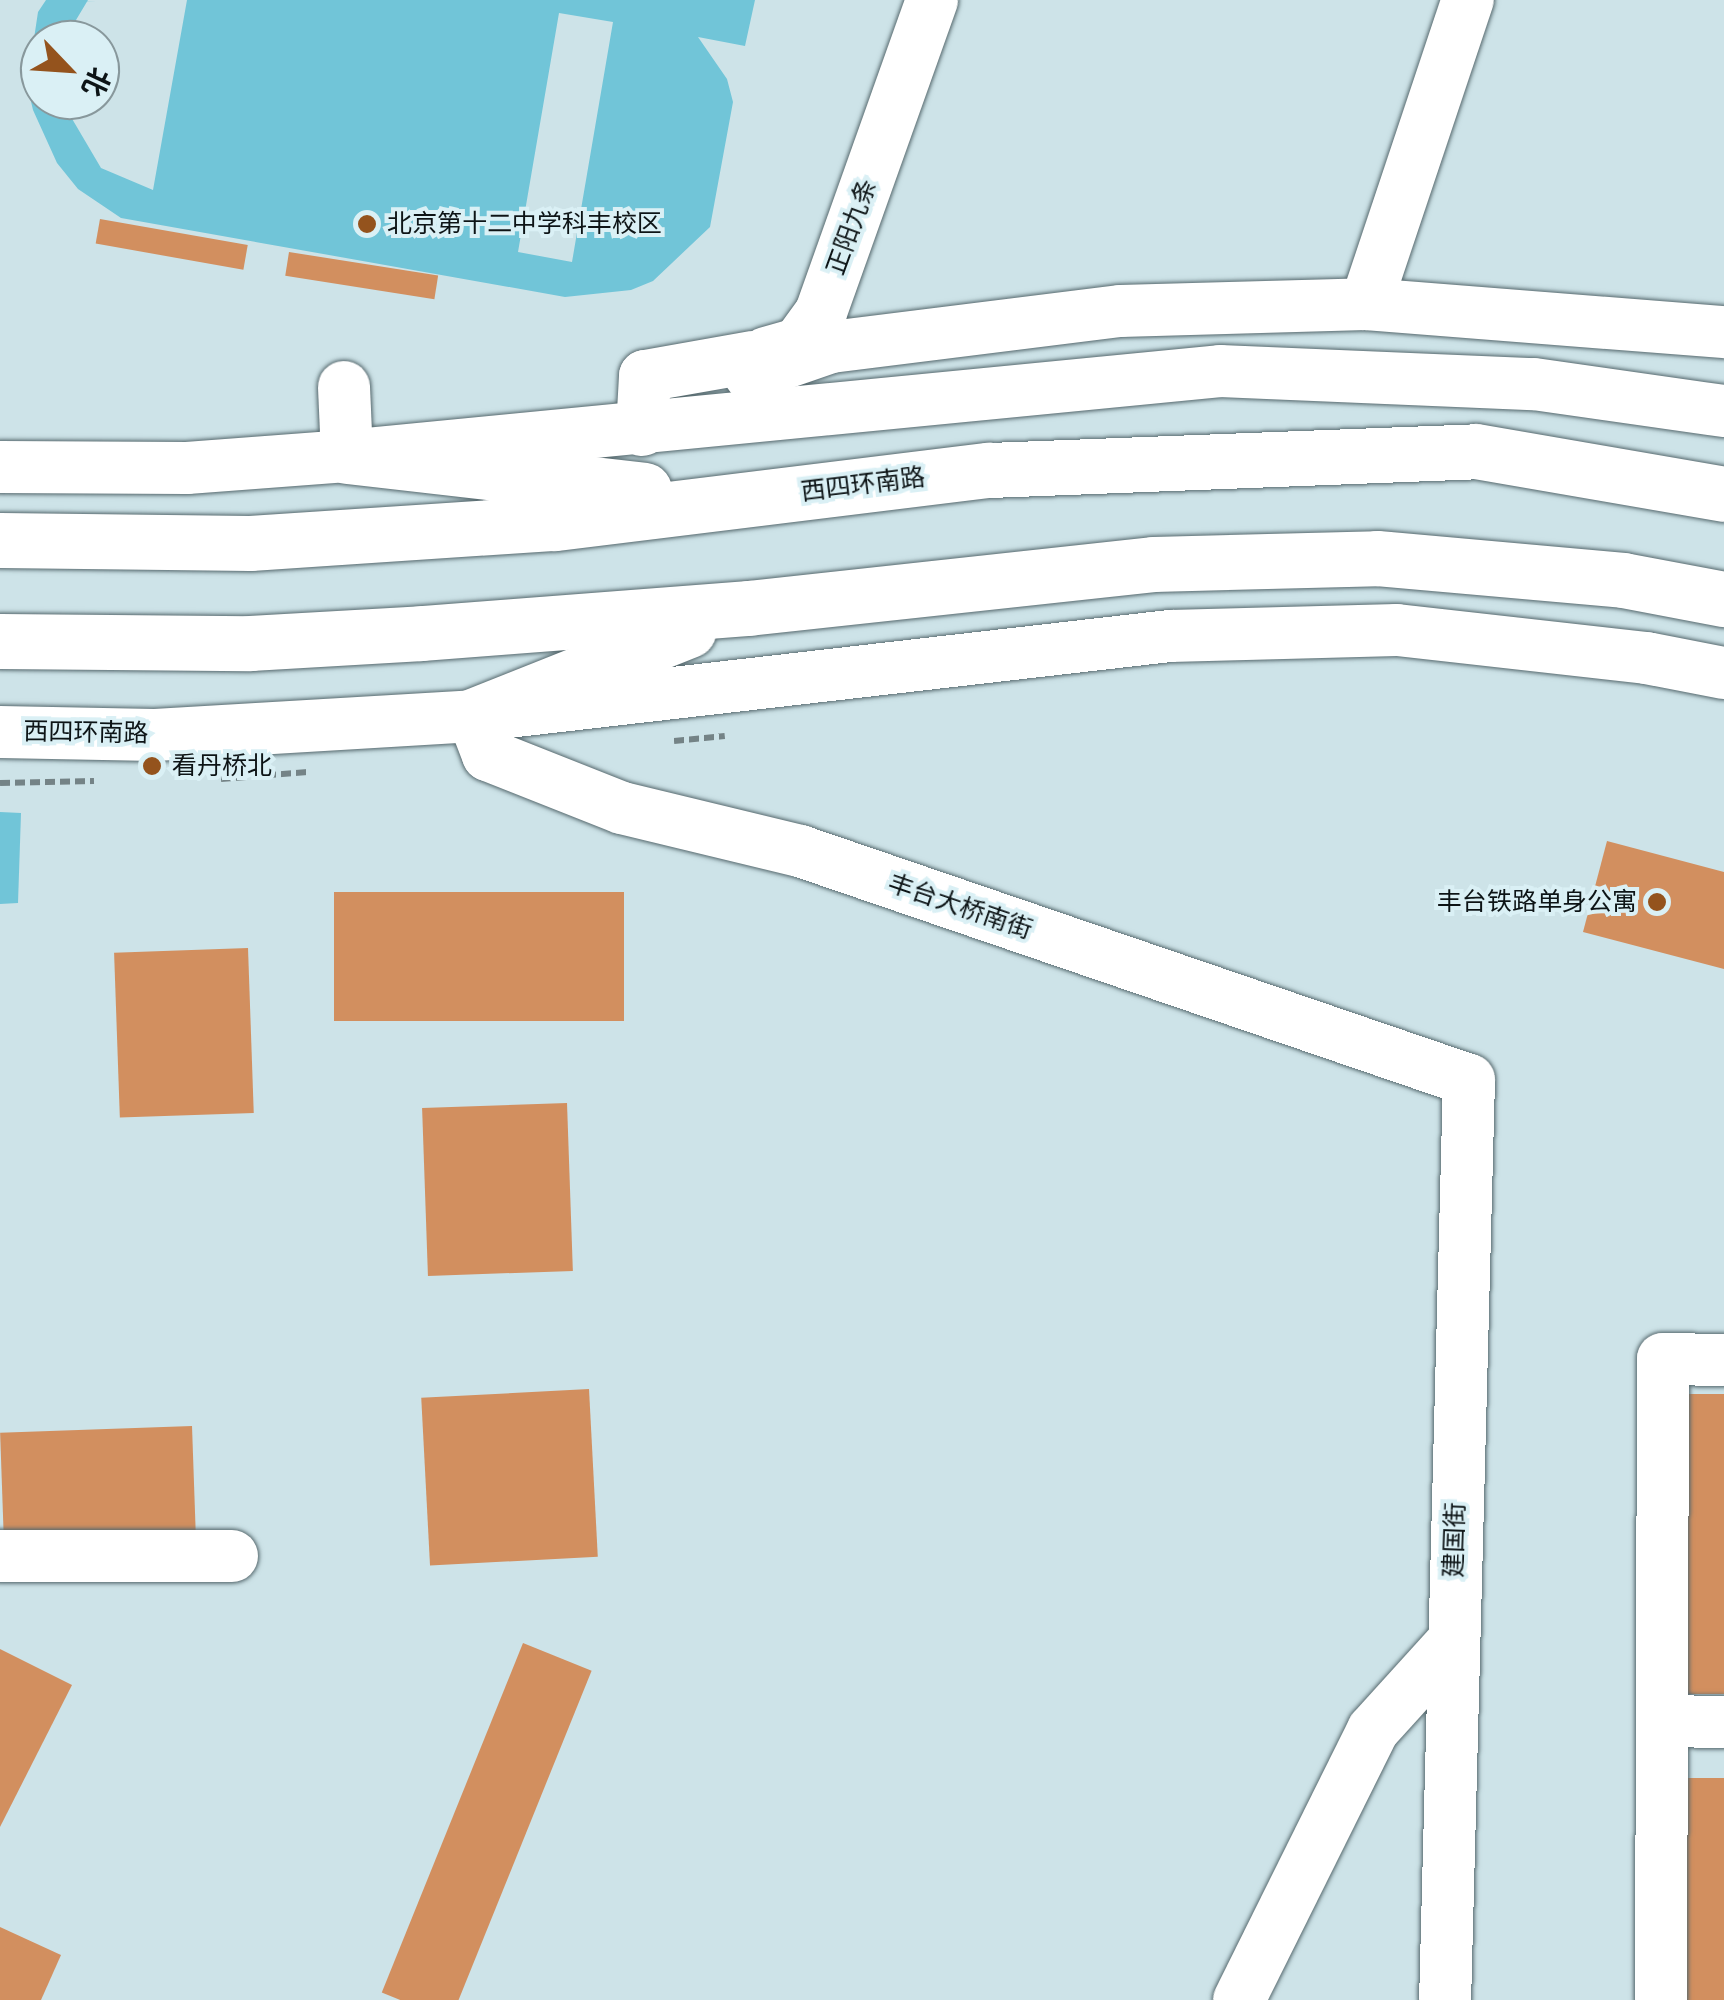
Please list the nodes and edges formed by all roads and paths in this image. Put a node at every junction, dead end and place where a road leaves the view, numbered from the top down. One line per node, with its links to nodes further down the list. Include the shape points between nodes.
1 (932, 0): 5 (street, 正阳九条, via 822,312 798,344)
2 (1468, 0): 3 (street)
3 (1366, 304): 4 (street); 5 (street, via 1120,311 831,348)
4 (1724, 332)
5 (751, 384): 7 (street, via 1220,371 1516,383); 10 (street, via 642,430)
6 (344, 387): 10 (street)
7 (1724, 411)
8 (1476, 451): 9 (highway); 12 (highway, 西四环南路); 13 (highway, 西四环南路, via 989,470)
9 (1724, 453)
10 (347, 456): 11 (street, via 187,468); 13 (highway)
11 (0, 467)
12 (1724, 494)
13 (732, 500): 14 (highway, 西四环南路, via 555,523 250,543)
14 (0, 540)
15 (1724, 599): 16 (highway, via 1623,580 1377,558 1153,564)
16 (748, 608): 17 (highway, via 250,643); 19 (highway)
17 (0, 641)
18 (1724, 673): 19 (street, 西四环南路, via 1397,630 1170,636)
19 (473, 716): 20 (street, 西四环南路, via 155,735); 21 (street, 丰台大桥南街, via 488,756 622,808 800,851)
20 (0, 732)
21 (1469, 1080): 25 (street, 建国街)
22 (1724, 1360): 26 (street, via 1664,1359)
23 (0, 1556): 24 (street)
24 (232, 1556)
25 (1452, 1643): 28 (street, via 1373,1730); 29 (street, 建国街)
26 (1662, 1721): 27 (street); 30 (street)
27 (1724, 1722)
28 (1240, 2000)
29 (1445, 2000)
30 (1661, 2000)

